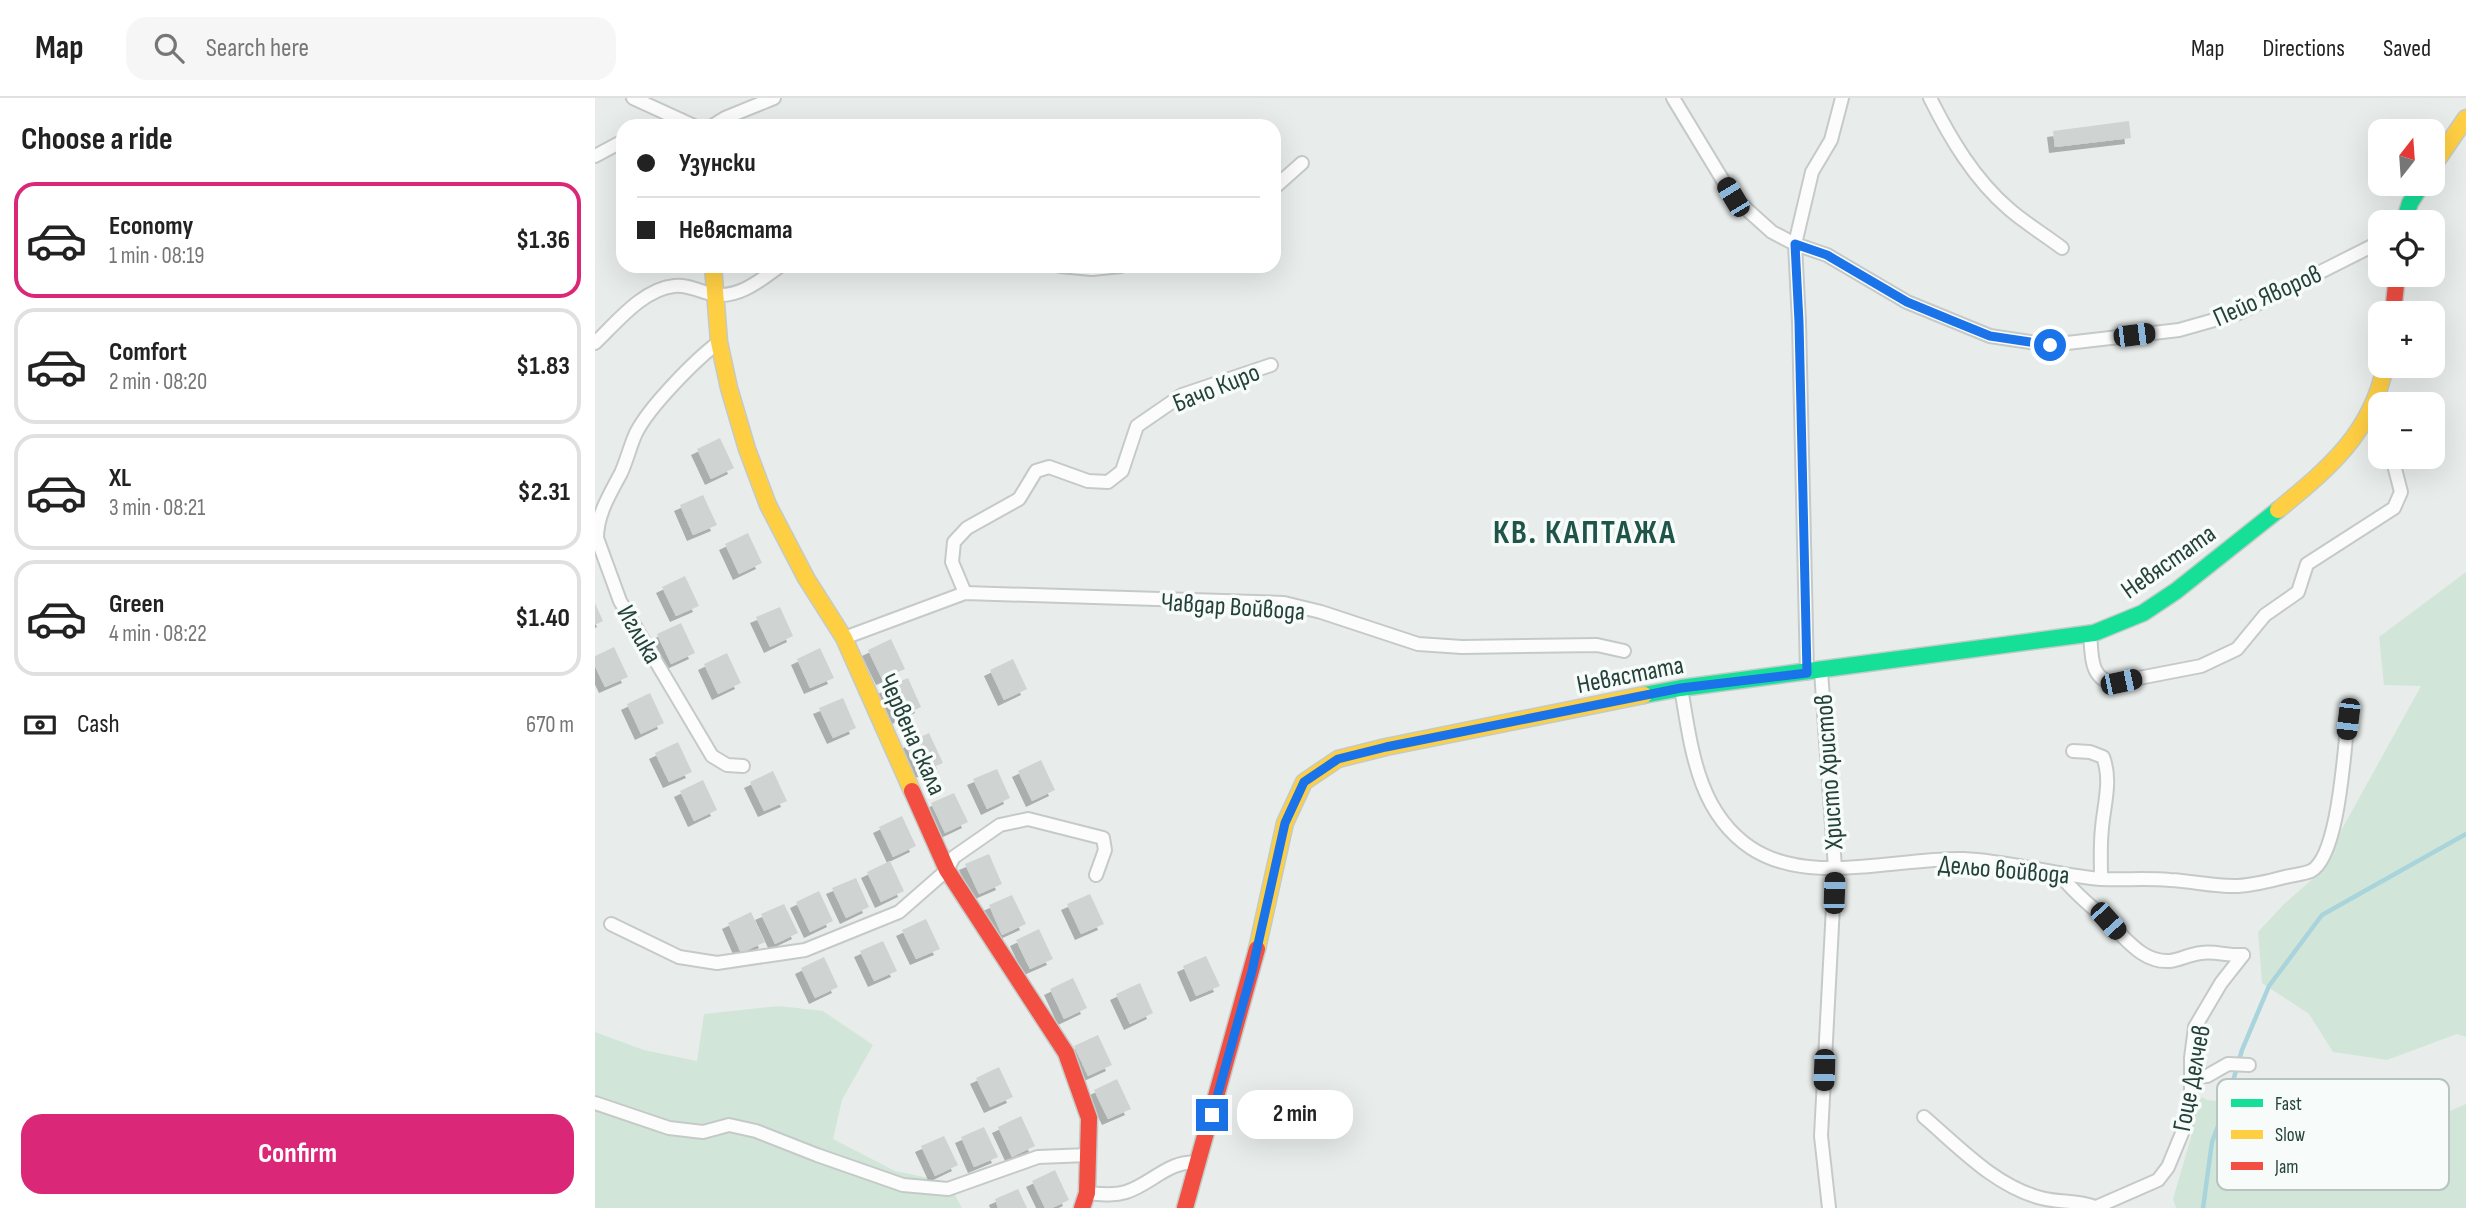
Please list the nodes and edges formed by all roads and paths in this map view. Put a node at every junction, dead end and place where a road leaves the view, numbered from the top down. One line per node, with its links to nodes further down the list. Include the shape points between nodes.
1 (633, 98): 6 (street)
2 (774, 98): 7 (street)
3 (1673, 98): 14 (street, via 1733,197 1772,232)
4 (1842, 98): 14 (street, Христо Христов, via 1835,131 1812,172)
5 (1930, 98): 15 (street, via 1982,181 2009,209)
6 (679, 119)
7 (723, 119)
8 (2464, 123): 10 (street)
9 (616, 145): 11 (street)
10 (2445, 149)
11 (595, 156)
12 (1302, 163): 13 (street)
13 (1281, 182)
14 (1795, 244): 16 (street, Пейо Яворов, via 1827,255 1907,302 1946,319 1990,336 2050,345 2179,330 2239,313); 30 (street, Христо Христов)
15 (2062, 248)
16 (2368, 248)
17 (714, 273): 19 (street, Червена скала)
18 (770, 273): 19 (street, via 750,287)
19 (716, 295): 20 (street, Червена скала); 21 (street, via 675,285 658,290)
20 (719, 342): 28 (street, Червена скала, via 747,449 768,505); 34 (street, Иглика, via 701,355 636,433 602,511 597,538 620,601 712,756 727,765)
21 (595, 344)
22 (1271, 365): 26 (street, Бачо Киро, via 1182,395 1137,426 1122,471 1108,482 1088,481 1049,467 1036,471 1019,499 967,528 954,542 952,562)
23 (2382, 378): 24 (street, Невястата)
24 (2367, 420): 27 (street, Невястата, via 2321,475 2176,592 2143,613)
25 (2395, 469): 27 (street, via 2401,492 2394,508 2307,564 2298,592 2265,615 2237,649 2201,666 2113,684 2094,670)
26 (965, 593): 28 (street, Чавдар Войвода); 29 (street, Чавдар Войвода, via 1284,603 1418,644 1597,645)
27 (2090, 634): 30 (street, Невястата)
28 (844, 638): 36 (street, Червена скала)
29 (1624, 651)
30 (1814, 672): 31 (street, Невястата); 35 (street, Христо Христов)
31 (1681, 688): 35 (street, Дельо войвода, via 1694,764 1718,816 1735,835 1774,859 1798,866); 46 (street, Невястата, via 1386,747 1338,759 1304,782 1285,823 1252,971)
32 (2348, 719): 39 (street, Дельо войвода, via 2334,830 2312,870 2239,886)
33 (2073, 751): 39 (street, via 2103,757 2108,768)
34 (743, 766)
35 (1835, 867): 37 (street, Дельо войвода, via 1964,859); 49 (street, Христо Христов, via 1821,1136)
36 (947, 870): 38 (street, via 954,856 1000,825 1028,819 1103,838 1105,850); 40 (street, via 899,912 805,950 717,963 679,957); 45 (street, Червена скала, via 1066,1053 1089,1118)
37 (2059, 873): 39 (street, Дельо войвода); 42 (street, Гоце Делчев, via 2130,946 2148,957 2168,961 2203,952 2243,955 2195,1027)
38 (1096, 875)
39 (2101, 879)
40 (611, 924)
41 (2249, 1065): 42 (street, via 2228,1064 2207,1076)
42 (2192, 1076): 50 (street, Гоце Делчев, via 2186,1121 2168,1167 2158,1180)
43 (595, 1103): 45 (street, via 669,1128 703,1132 729,1125 756,1131 903,1185 947,1189 1038,1157)
44 (1924, 1117): 50 (street, via 1986,1171 2024,1192)
45 (1088, 1156): 47 (street, Червена скала)
46 (1199, 1163): 47 (street, via 1187,1161 1129,1191); 48 (street, Невястата)
47 (1084, 1200)
48 (1185, 1208)
49 (1829, 1208)
50 (2094, 1208)

